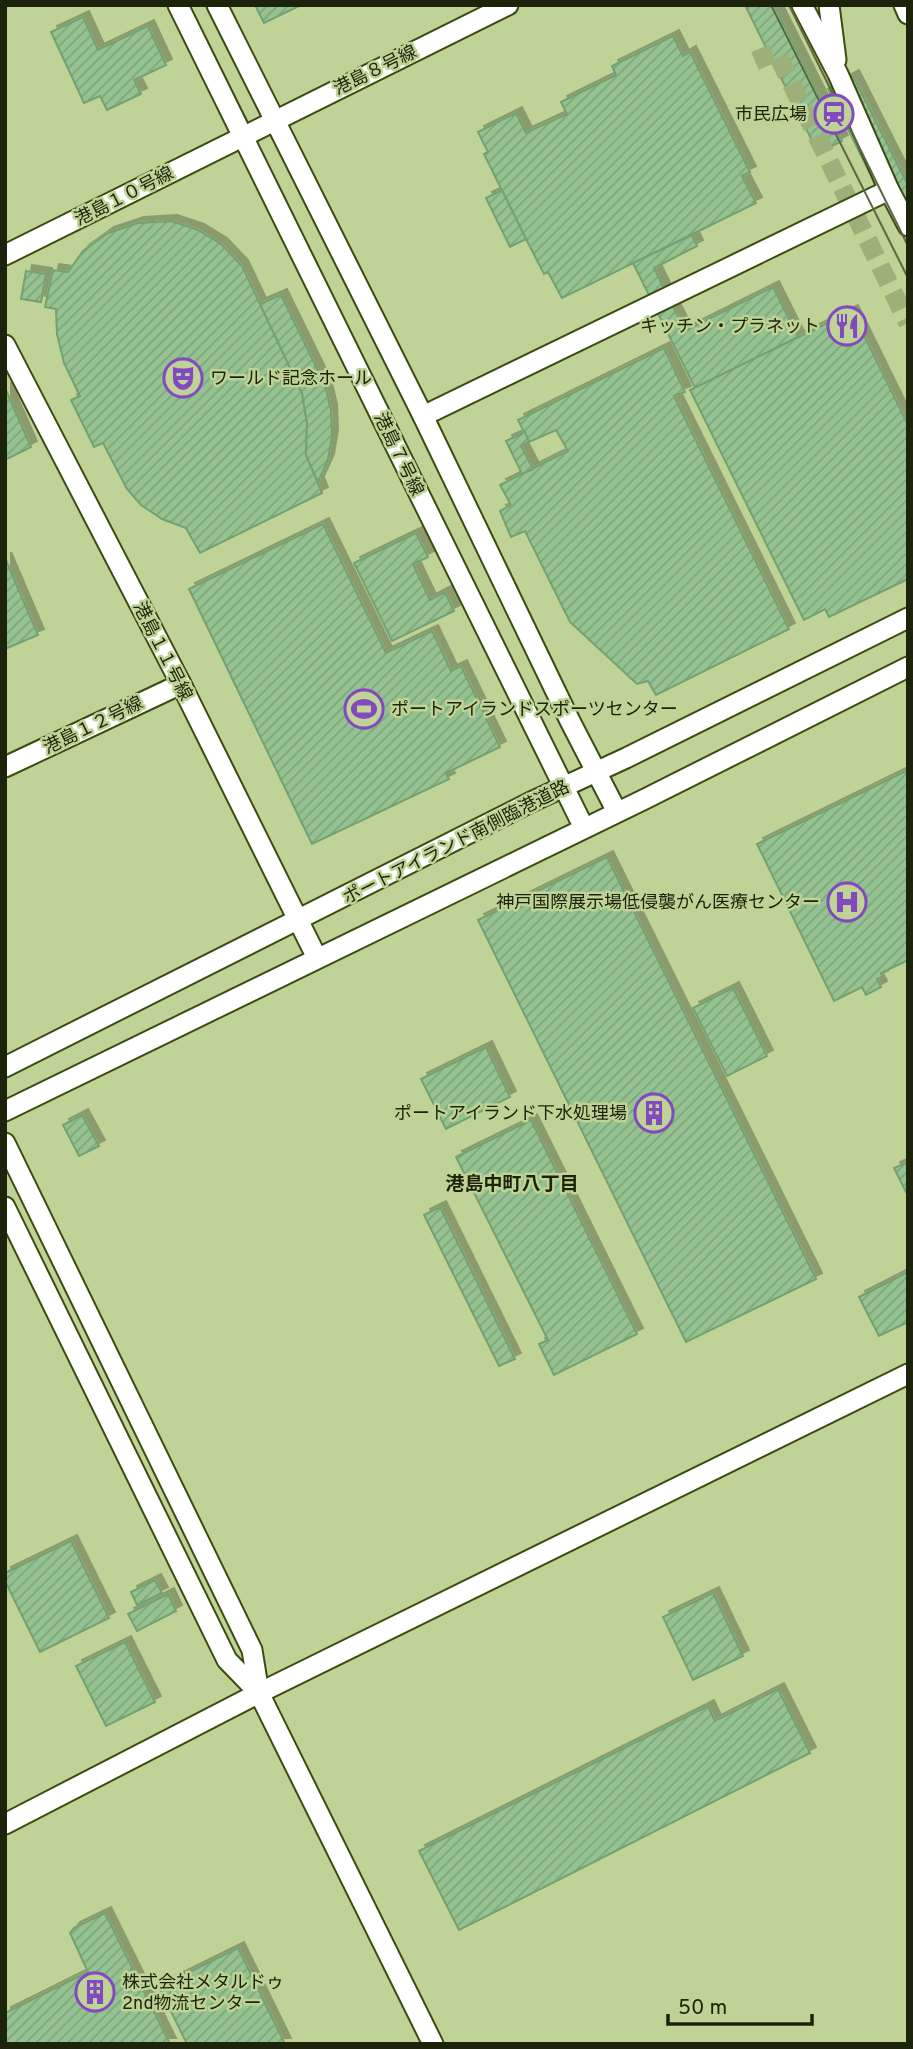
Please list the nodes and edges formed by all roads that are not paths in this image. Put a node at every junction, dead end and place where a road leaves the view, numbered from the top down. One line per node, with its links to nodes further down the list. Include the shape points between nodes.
1 (178, 5): 10 (street, 港島７号線)
2 (217, 5): 9 (street)
3 (508, 5): 9 (street, 港島８号線)
4 (802, 5): 8 (street)
5 (829, 5): 8 (street)
6 (904, 5): 7 (street)
7 (908, 14)
8 (838, 74): 11 (street)
9 (274, 120): 10 (street, 港島８号線); 15 (street)
10 (242, 136): 13 (street, 港島１０号線); 21 (street, 港島７号線)
11 (889, 190): 12 (street); 15 (street)
12 (908, 226)
13 (5, 255)
14 (5, 345): 18 (street, 港島１１号線)
15 (423, 416): 20 (street)
16 (908, 618): 20 (street, ポートアイランド南側臨港道路)
17 (908, 667): 22 (street)
18 (181, 684): 19 (street, 港島１２号線); 24 (street, 港島１１号線)
19 (5, 767)
20 (596, 772): 21 (street, ポートアイランド南側臨港道路); 22 (street)
21 (563, 787): 23 (street, 港島７号線); 24 (street, ポートアイランド南側臨港道路)
22 (617, 812): 23 (street)
23 (584, 828): 25 (street)
24 (299, 921): 25 (street, 港島１１号線); 26 (street, ポートアイランド南側臨港道路)
25 (317, 958): 27 (street)
26 (5, 1067)
27 (5, 1111)
28 (5, 1143): 31 (street, via 252,1650)
29 (5, 1207): 31 (street, via 227,1660)
30 (908, 1374): 31 (street)
31 (259, 1693): 32 (street); 33 (street)
32 (5, 1824)
33 (433, 2044)

